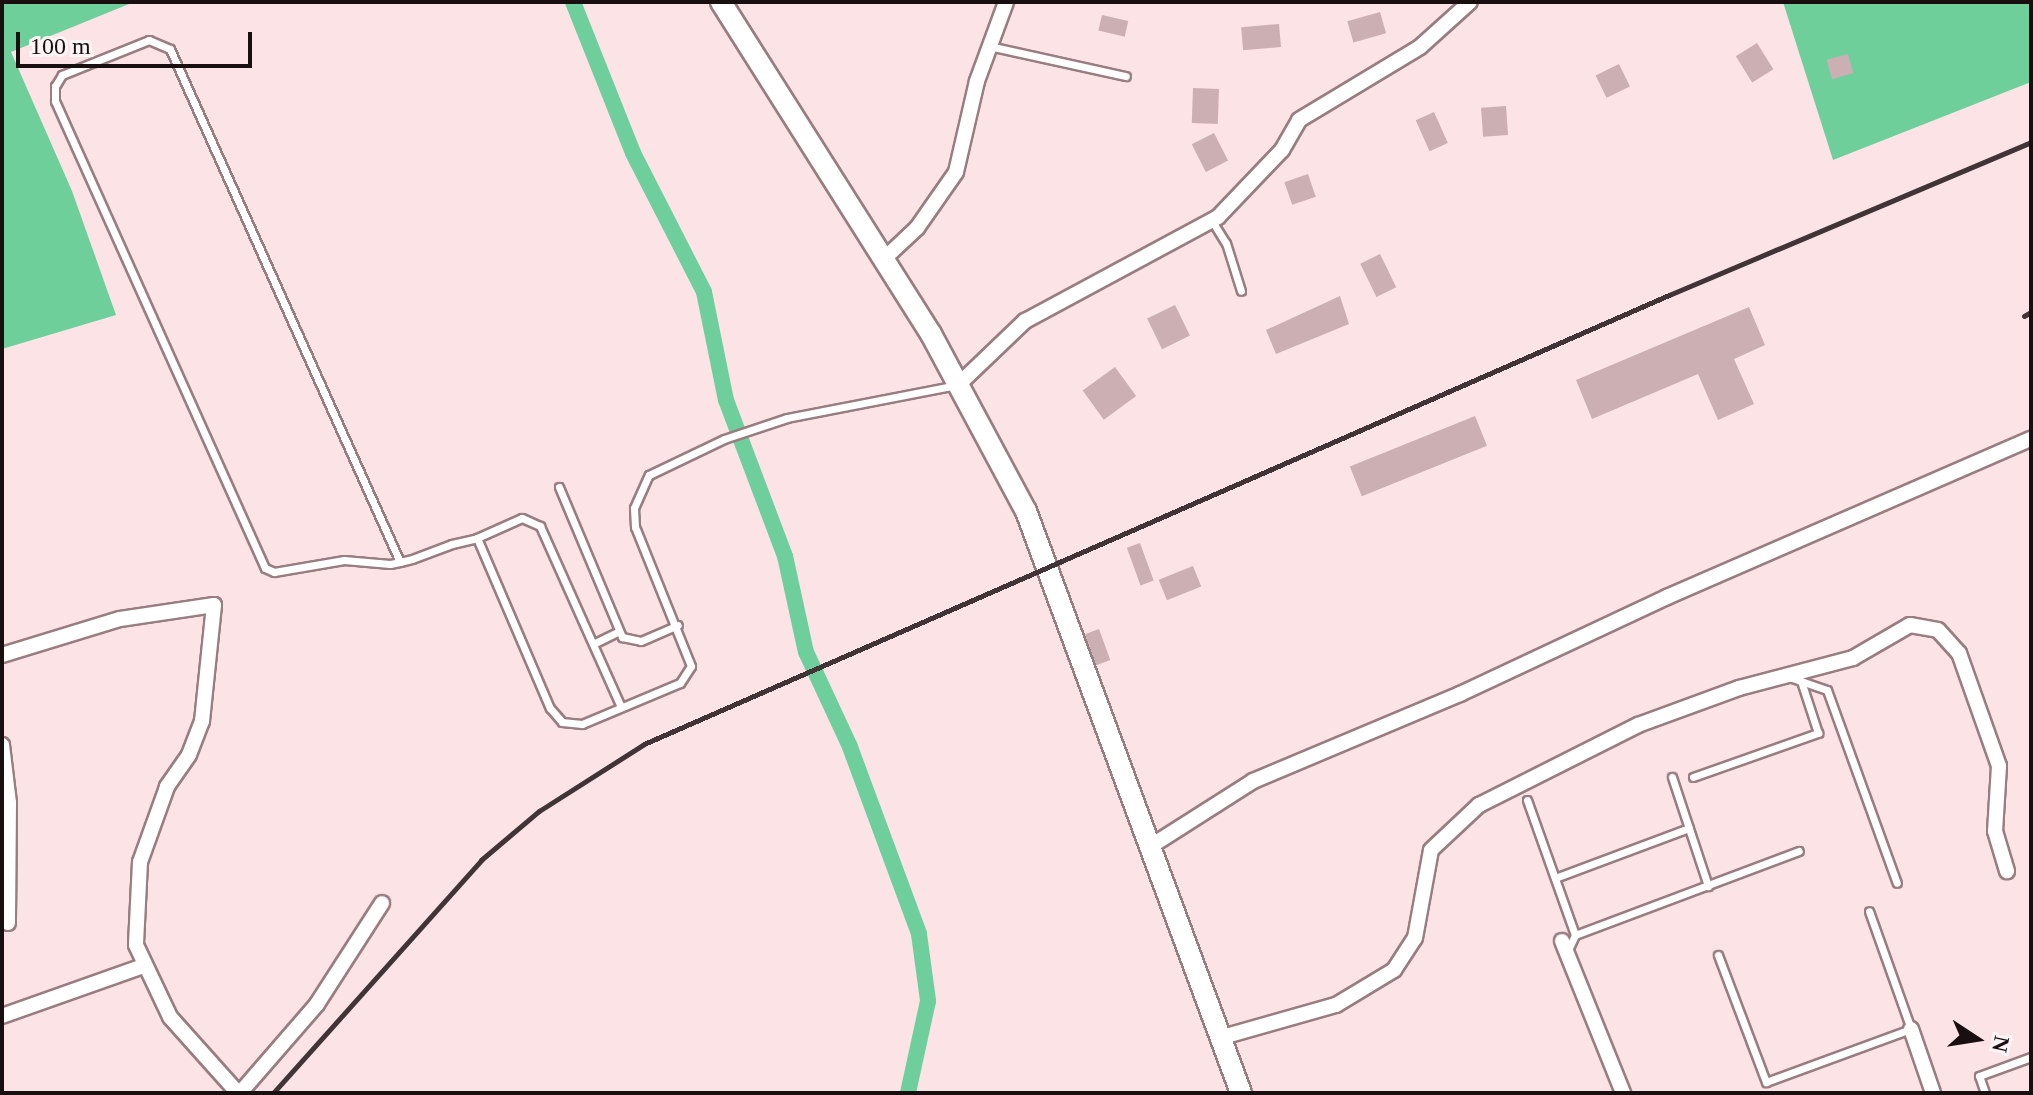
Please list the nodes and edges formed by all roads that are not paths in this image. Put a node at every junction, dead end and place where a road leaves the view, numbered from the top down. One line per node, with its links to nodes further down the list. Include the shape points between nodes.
1 (721, 2): 7 (main road)
2 (1006, 2): 4 (street)
3 (1470, 2): 6 (street, via 1420,47 1299,120 1276,158)
4 (989, 46): 5 (lane); 7 (street, via 956,172 917,228)
5 (1126, 76)
6 (1212, 221): 8 (lane, via 1226,243); 9 (street, via 1025,321)
7 (885, 258): 9 (main road)
8 (1241, 291)
9 (958, 385): 14 (lane, via 820,409 724,439 649,475 634,508 635,527); 25 (main road, via 1026,511)
10 (2031, 439): 25 (street, via 1667,597 1448,700 1253,781)
11 (559, 487): 15 (lane)
12 (477, 538): 13 (lane); 16 (lane, via 522,518 537,522); 19 (lane, via 553,714 575,725)
13 (400, 562): 13 (lane, via 344,560 281,572 265,568 55,101 62,75 149,40 170,49)
14 (678, 625): 15 (lane, via 641,641 626,640); 19 (lane, via 691,656 687,675)
15 (618, 632): 16 (lane)
16 (593, 644): 19 (lane)
17 (2, 655): 36 (street, via 120,619 214,605 208,693 199,732 167,787 140,862 136,945)
18 (1795, 678): 22 (lane, via 1818,733); 27 (street, via 1853,658 1910,625 1928,625 1952,640 1999,766 1995,831); 29 (lane, via 1827,690); 39 (street, via 1638,725 1479,805 1431,850 1415,938 1394,970 1336,1005)
19 (621, 707)
20 (2, 745): 33 (street, via 9,803)
21 (1672, 777): 24 (lane)
22 (1693, 777)
23 (1527, 800): 28 (lane)
24 (1689, 828): 28 (lane); 30 (lane)
25 (1148, 848): 39 (main road)
26 (1799, 851): 30 (lane)
27 (2007, 871)
28 (1555, 878): 34 (lane)
29 (1897, 883)
30 (1708, 886): 34 (lane)
31 (382, 903): 41 (street, via 317,1004)
32 (1869, 911): 38 (lane)
33 (8, 923)
34 (1568, 943): 43 (street)
35 (1718, 955): 38 (lane, via 1766,1082)
36 (143, 966): 37 (street); 41 (street, via 177,1028)
37 (2, 1016)
38 (1911, 1029): 44 (street)
39 (1219, 1038): 42 (main road)
40 (2031, 1057): 45 (lane, via 1979,1076)
41 (239, 1093)
42 (1241, 1093)
43 (1623, 1093)
44 (1933, 1093)
45 (1985, 1093)

